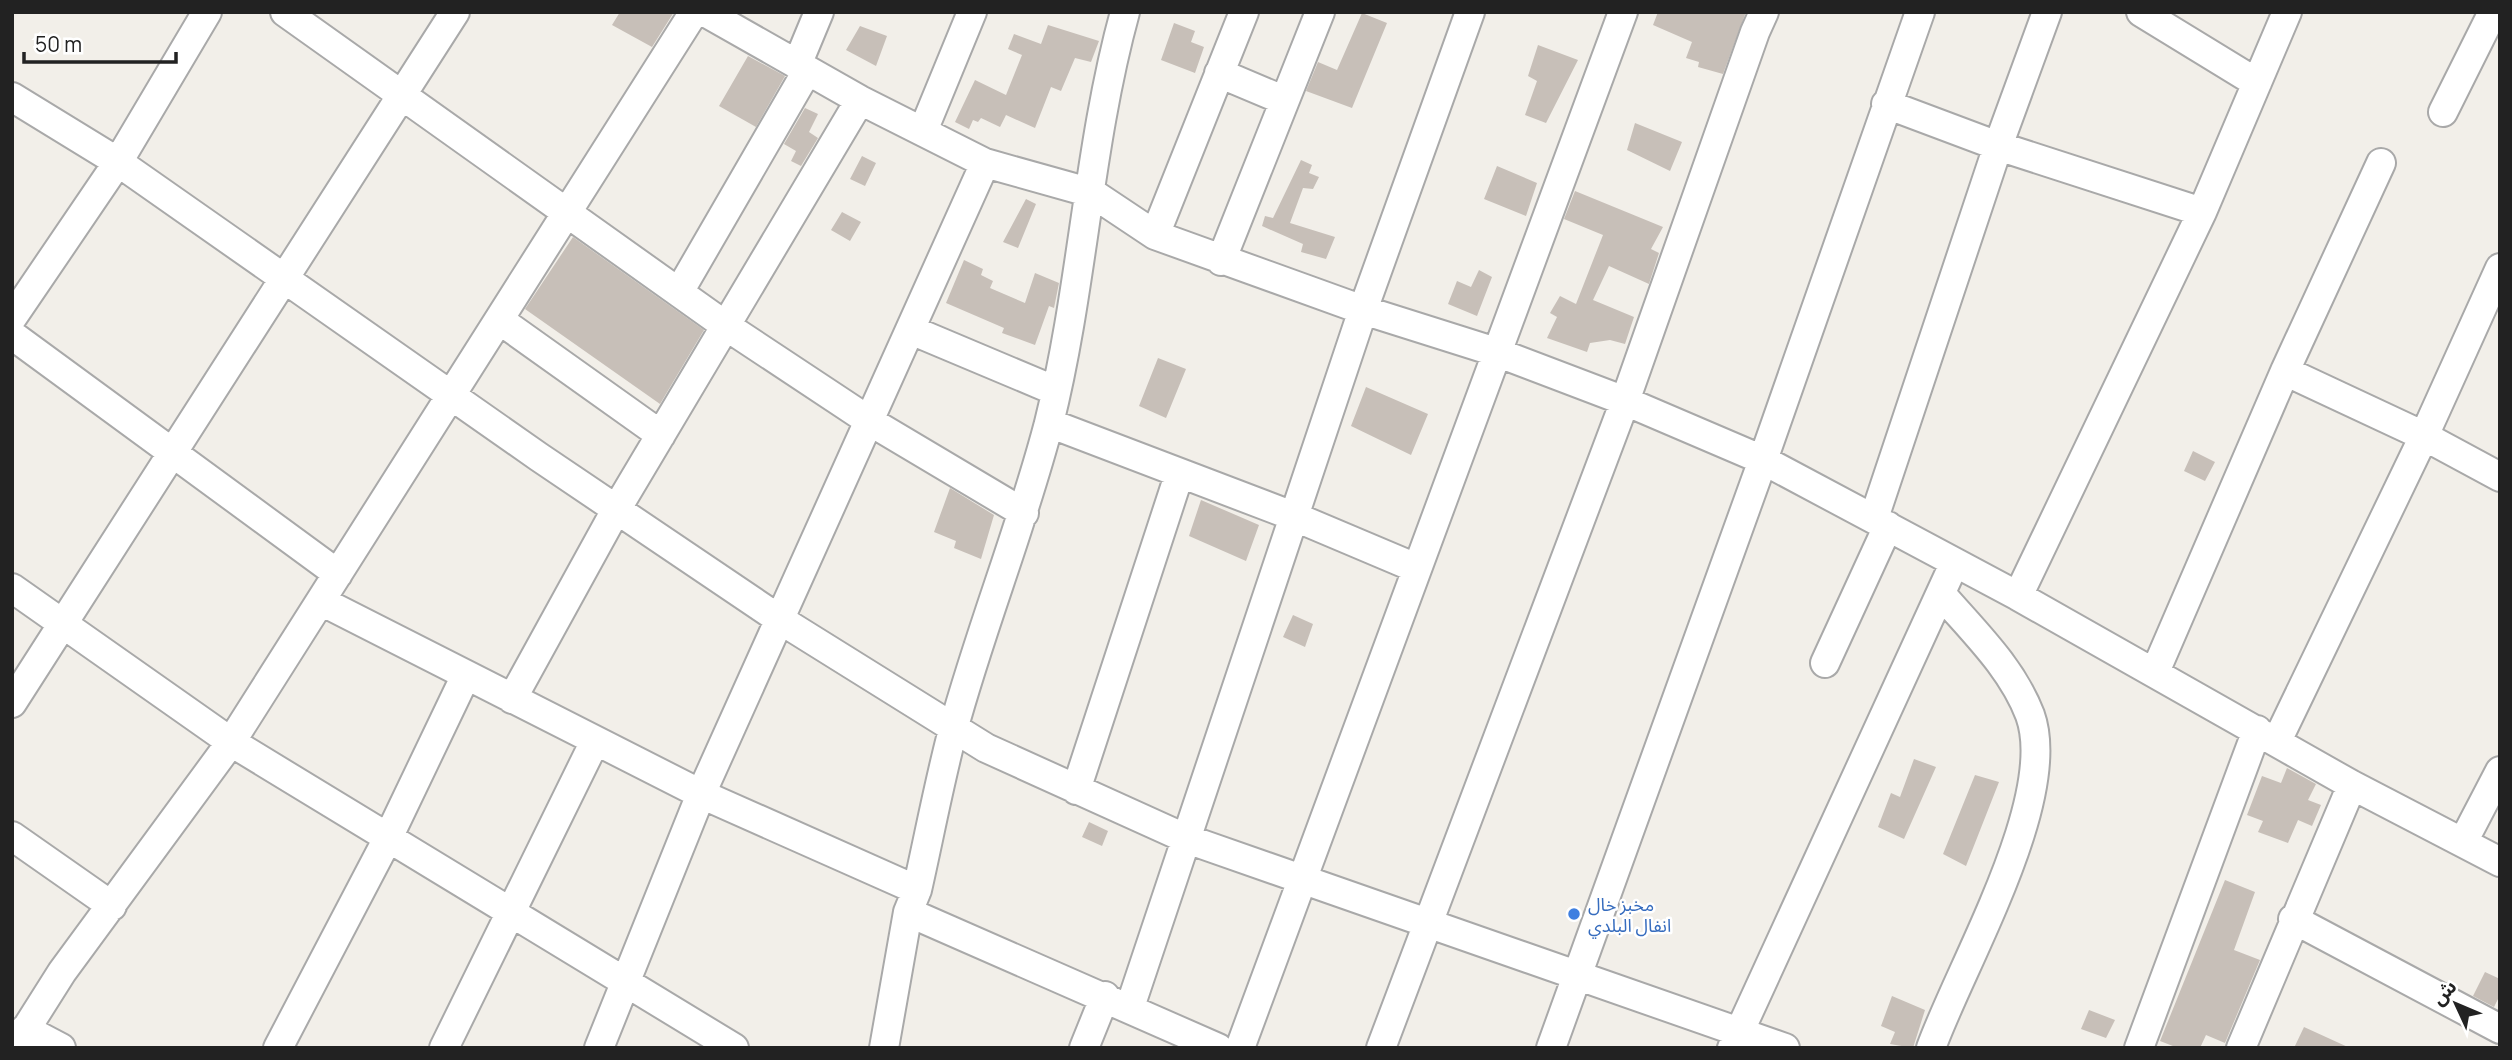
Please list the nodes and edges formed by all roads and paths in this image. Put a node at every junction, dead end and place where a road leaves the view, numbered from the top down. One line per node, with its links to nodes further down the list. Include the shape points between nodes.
1 (207, 12): 29 (street)
2 (285, 12): 21 (street)
3 (455, 12): 21 (street)
4 (819, 12): 18 (street)
5 (972, 12): 27 (street)
6 (1125, 12): 32 (street, via 1101,121)
7 (1244, 12): 19 (street)
8 (1320, 12): 24 (street)
9 (1470, 12): 40 (street)
10 (1623, 12): 46 (street)
11 (1764, 12): 50 (street)
12 (1920, 12): 25 (street)
13 (2047, 12): 28 (street)
14 (2141, 12): 20 (street)
15 (2287, 12): 20 (street)
16 (2493, 12): 26 (street)
17 (704, 13): 18 (street); 34 (street)
18 (802, 68): 23 (street); 39 (street)
19 (1219, 73): 24 (street); 35 (street)
20 (2257, 83): 33 (street)
21 (402, 94): 34 (street); 38 (street)
22 (12, 97): 29 (street)
23 (860, 100): 27 (street); 43 (street)
24 (1283, 100): 36 (street)
25 (1886, 104): 28 (street); 56 (street)
26 (2443, 112)
27 (923, 131): 30 (street)
28 (1998, 146): 33 (street); 62 (street)
29 (118, 162): 38 (street); 41 (street)
30 (985, 163): 32 (street); 44 (street)
31 (2381, 163): 47 (street)
32 (1092, 193): 35 (street); 48 (street)
33 (2202, 212): 68 (street)
34 (568, 215): 39 (street); 42 (street)
35 (1155, 235): 36 (street)
36 (1221, 261): 40 (street)
37 (2500, 268): 54 (street)
38 (284, 277): 49 (street); 55 (street)
39 (680, 292): 43 (street)
40 (1363, 310): 46 (street); 61 (street)
41 (12, 318)
42 (501, 321): 49 (street); 53 (street)
43 (726, 326): 51 (street); 53 (street)
44 (911, 330): 48 (street); 51 (street)
45 (12, 335): 55 (street)
46 (1496, 352): 50 (street); 64 (street)
47 (2285, 371): 54 (street); 73 (street)
48 (1056, 391): 52 (street)
49 (453, 396): 59 (street); 65 (street)
50 (1625, 401): 56 (street); 95 (street)
51 (871, 422): 60 (street); 70 (street)
52 (1049, 423): 57 (street); 60 (street)
53 (661, 435): 59 (street)
54 (2424, 436): 58 (street); 78 (street)
55 (173, 452): 65 (street); 71 (street)
56 (1763, 460): 62 (street); 96 (street)
57 (1180, 475): 61 (street); 83 (street)
58 (2500, 477)
59 (616, 510): 70 (street); 75 (street)
60 (1024, 513): 77 (street)
61 (1293, 516): 64 (street); 87 (street)
62 (1881, 522): 63 (street); 72 (street)
63 (1954, 564): 67 (street); 68 (street)
64 (1416, 568): 90 (street)
65 (338, 574): 69 (street)
66 (12, 588): 71 (street)
67 (1942, 595): 101 (street); 114 (street, via 2010,673 2031,717 2034,769 2002,889)
68 (2018, 596): 73 (street)
69 (321, 601): 74 (street); 80 (street)
70 (779, 620): 77 (street); 84 (street)
71 (62, 622): 76 (street); 80 (street)
72 (1825, 663)
73 (2155, 672): 78 (street)
74 (466, 675): 75 (street); 86 (street)
75 (512, 699): 79 (street)
76 (12, 703)
77 (953, 730): 83 (street); 91 (street)
78 (2267, 736): 82 (street); 115 (street)
79 (595, 741): 84 (street); 93 (street)
80 (232, 742): 86 (street); 92 (street)
81 (2500, 771): 88 (street)
82 (2352, 785): 88 (street); 94 (street)
83 (1076, 790): 87 (street)
84 (701, 794): 91 (street); 97 (street)
85 (12, 836): 92 (street)
86 (388, 838): 93 (street); 104 (street)
87 (1187, 839): 90 (street); 98 (street)
88 (2463, 842): 89 (street)
89 (2500, 862)
90 (1301, 878): 95 (street); 110 (street)
91 (913, 901): 98 (street); 108 (street)
92 (112, 906): 100 (street)
93 (511, 914): 97 (street); 105 (street)
94 (2293, 919): 99 (street); 116 (street)
95 (1426, 923): 96 (street); 111 (street)
96 (1575, 974): 101 (street); 112 (street)
97 (625, 981): 106 (street); 107 (street)
98 (1117, 1001): 102 (street); 109 (street)
99 (2500, 1029)
100 (19, 1038): 103 (street)
101 (1736, 1039): 113 (street)
102 (1208, 1046)
103 (61, 1048)
104 (278, 1048)
105 (444, 1048)
106 (599, 1048)
107 (734, 1048)
108 (884, 1048)
109 (1084, 1048)
110 (1240, 1048)
111 (1381, 1048)
112 (1551, 1048)
113 (1785, 1048)
114 (1931, 1048)
115 (2139, 1048)
116 (2241, 1048)

